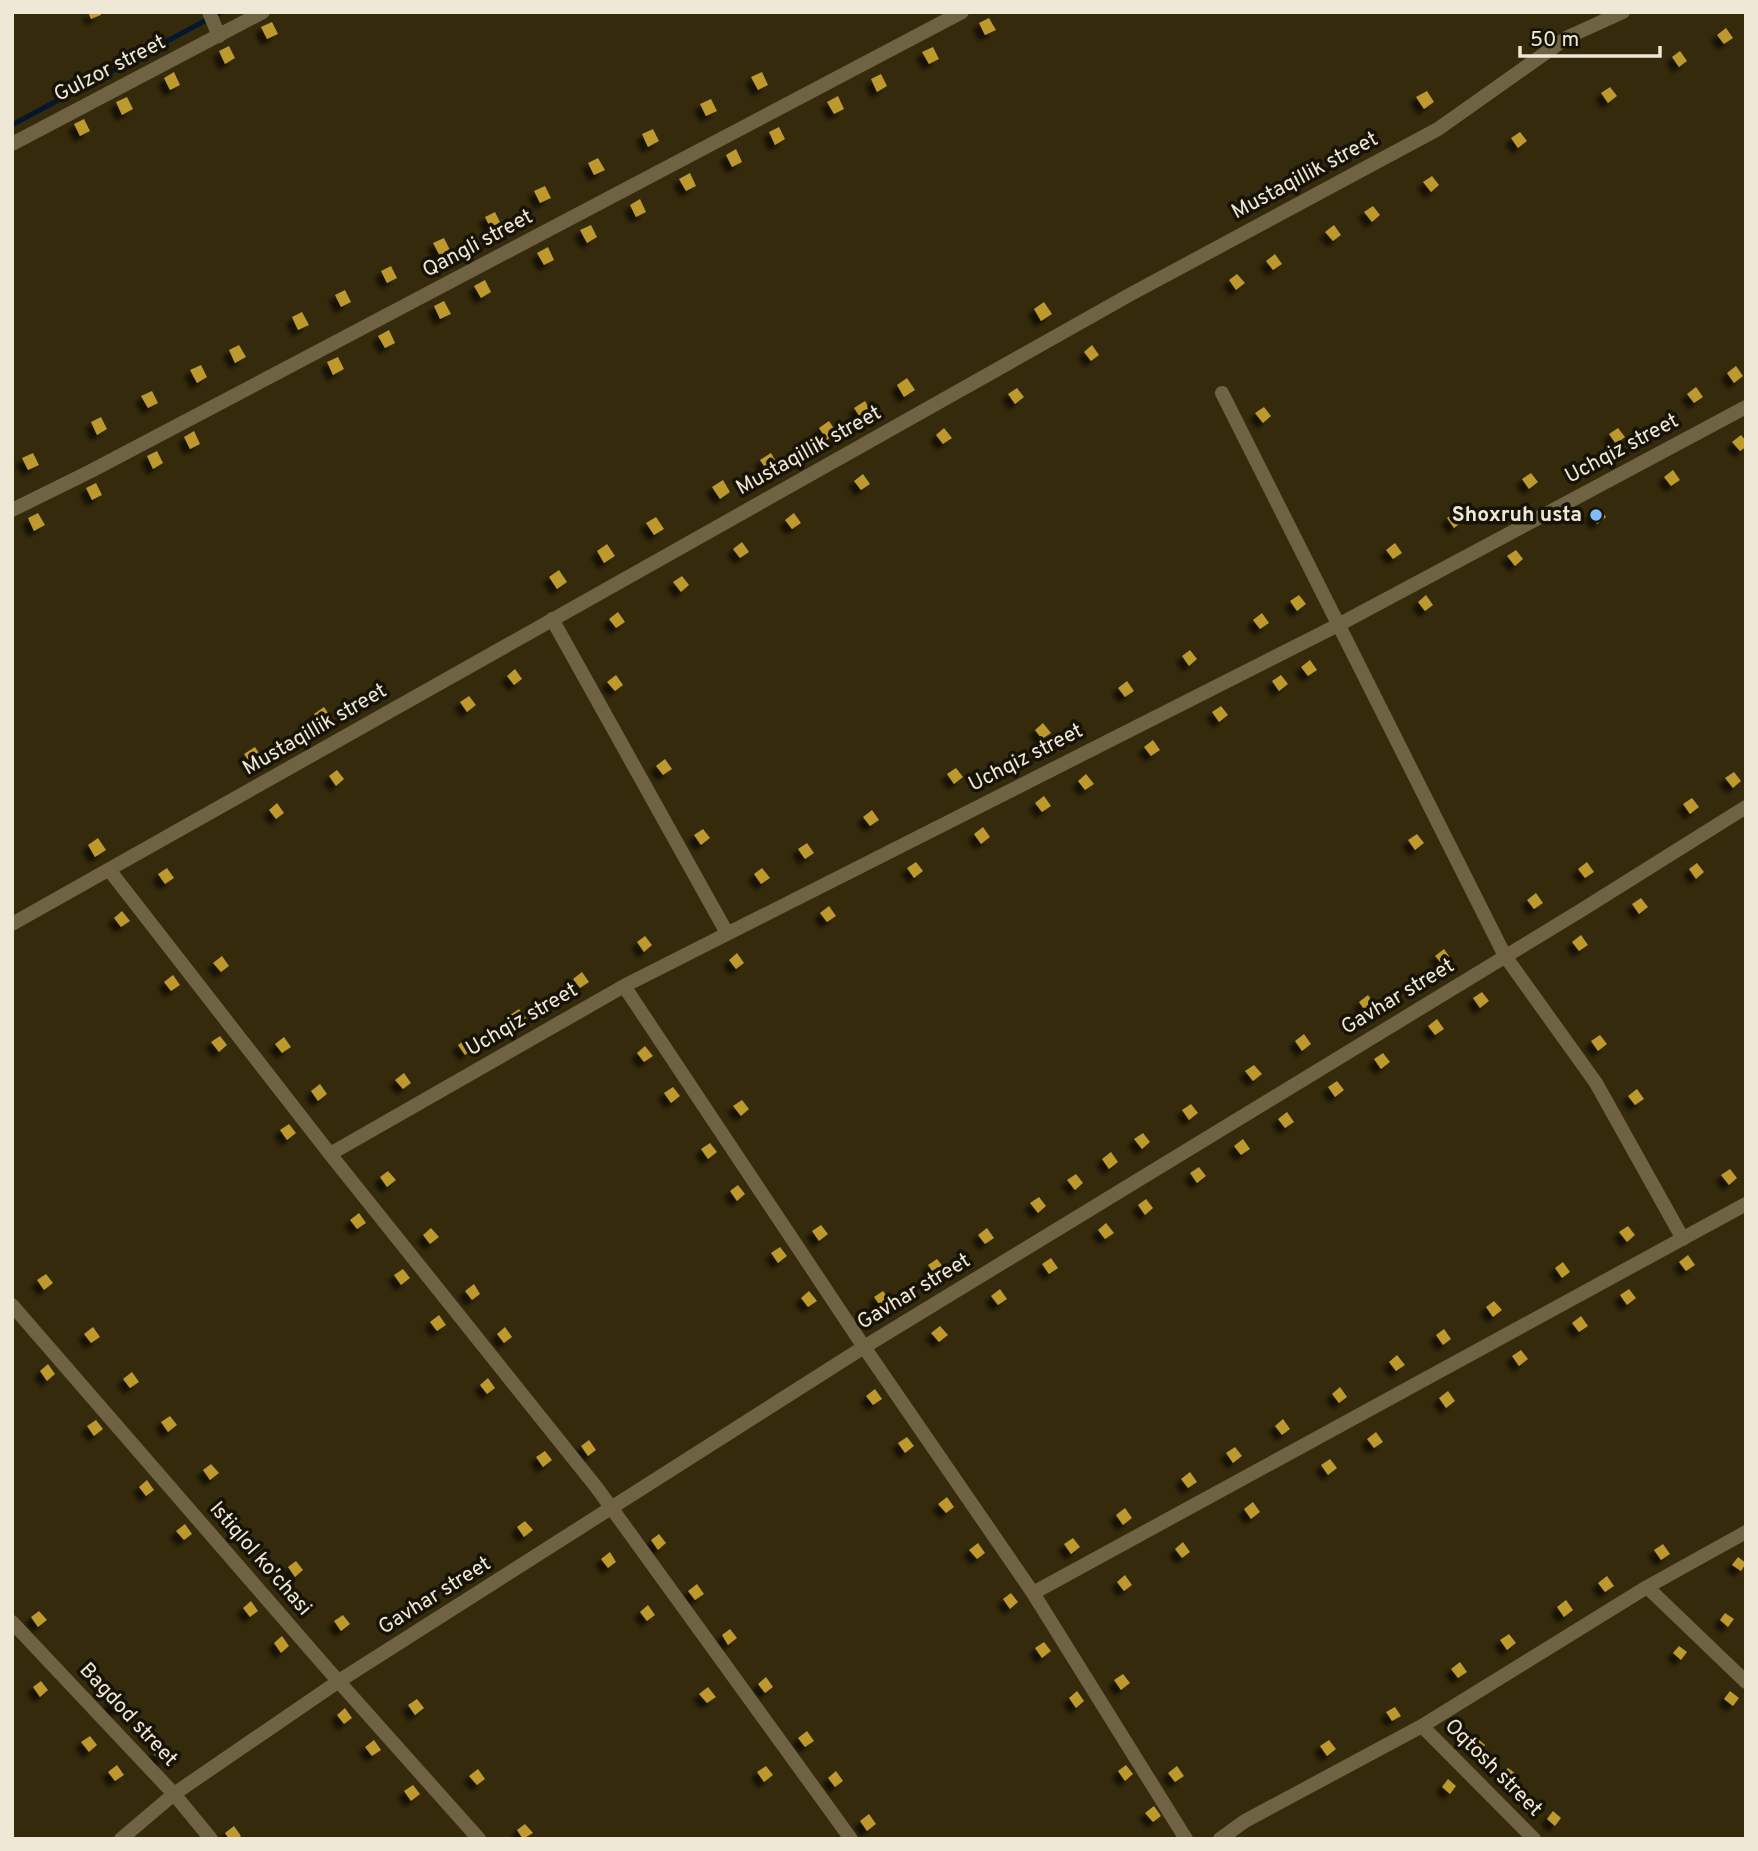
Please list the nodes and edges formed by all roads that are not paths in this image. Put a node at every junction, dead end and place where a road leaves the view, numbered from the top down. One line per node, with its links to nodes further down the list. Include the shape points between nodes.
1 (209, 12): 5 (street)
2 (263, 12): 5 (street, Gulzor street)
3 (962, 12): 9 (street, Qangli street)
4 (1623, 12): 10 (street, Mustaqillik street, via 1568,37 1438,129 1131,294)
5 (219, 36): 6 (street, Gulzor street)
6 (12, 144)
7 (1222, 393): 11 (street)
8 (1746, 407): 11 (street, Uchqiz street)
9 (12, 510)
10 (552, 619): 13 (street, Mustaqillik street); 15 (street)
11 (1340, 624): 15 (street, Uchqiz street); 16 (street)
12 (1746, 807): 16 (street, Gavhar street)
13 (110, 871): 14 (street, Mustaqillik street); 18 (street)
14 (12, 924)
15 (727, 933): 17 (street, Uchqiz street)
16 (1505, 956): 20 (street, via 1596,1083); 22 (street, Gavhar street)
17 (624, 986): 18 (street, Uchqiz street); 22 (street)
18 (330, 1154): 23 (street)
19 (1746, 1204): 20 (street)
20 (1684, 1239): 26 (street)
21 (12, 1305): 28 (street, Istiqlol ko'chasi)
22 (864, 1347): 23 (street, Gavhar street); 26 (street)
23 (612, 1509): 28 (street, Gavhar street); 35 (street)
24 (1746, 1532): 25 (street)
25 (1647, 1587): 29 (street); 30 (street)
26 (1034, 1593): 36 (street)
27 (12, 1622): 31 (street, Bagdod street)
28 (339, 1681): 31 (street, Gavhar street); 34 (street, Istiqlol ko'chasi)
29 (1746, 1682)
30 (1422, 1726): 37 (street, via 1245,1821); 38 (street, Oqtosh street)
31 (174, 1794): 32 (street, Gavhar street); 33 (street, Bagdod street)
32 (121, 1839)
33 (211, 1839)
34 (479, 1839)
35 (851, 1839)
36 (1186, 1839)
37 (1220, 1839)
38 (1534, 1839)

